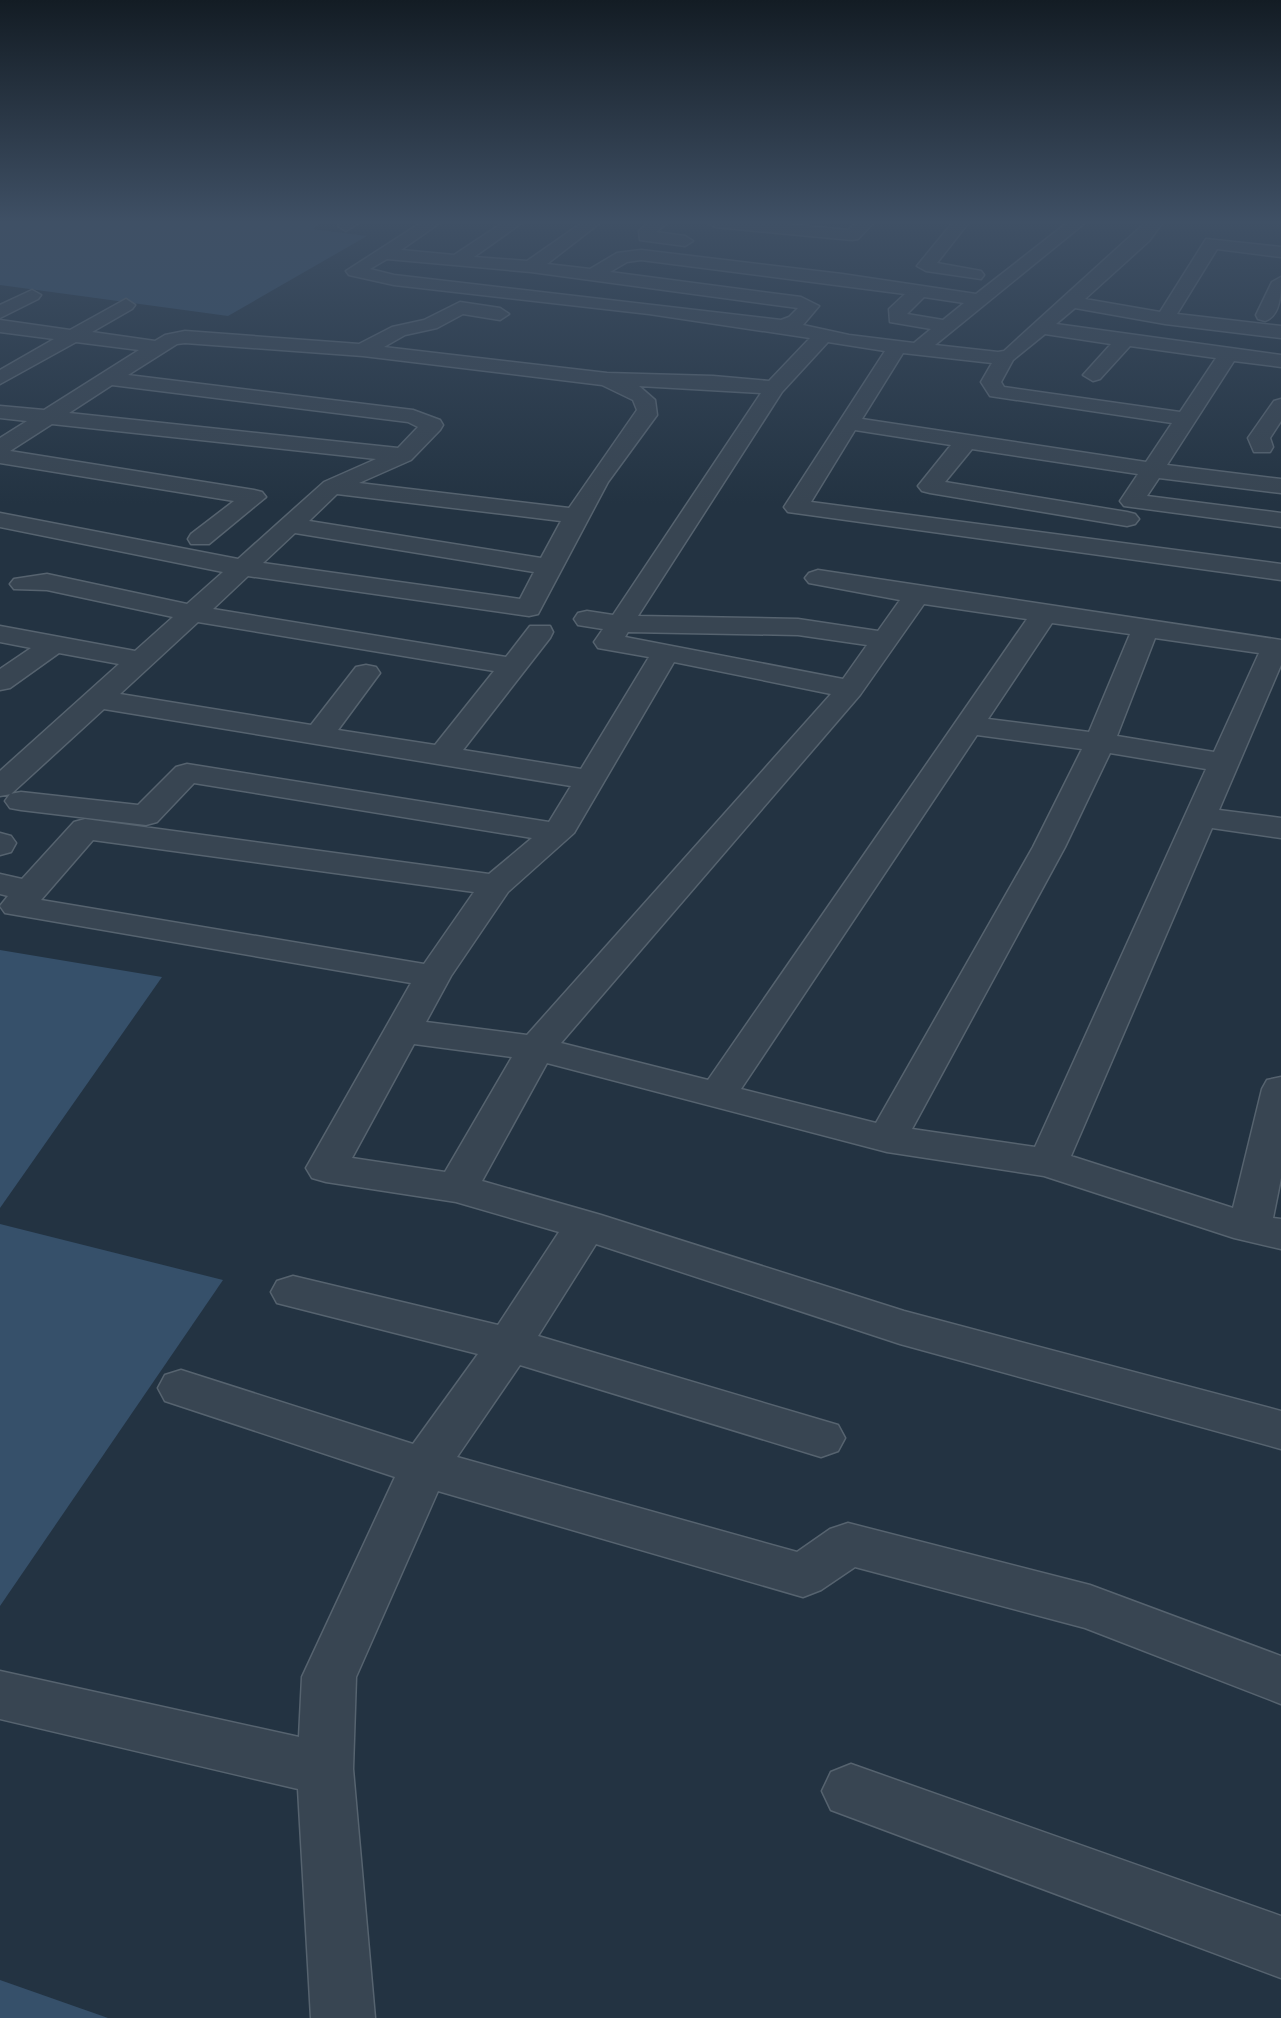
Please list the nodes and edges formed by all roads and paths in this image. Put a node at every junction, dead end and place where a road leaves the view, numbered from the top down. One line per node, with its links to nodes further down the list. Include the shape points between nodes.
1 (107, 316): 17 (street)
2 (445, 316): 23 (street, via 399,331)
3 (520, 316): 10 (street)
4 (699, 316): 13 (street)
5 (799, 316): 13 (street)
6 (897, 316): 14 (street)
7 (958, 316): 14 (street)
8 (1055, 316): 15 (street)
9 (1154, 316): 11 (street)
10 (526, 317)
11 (1165, 318): 16 (street)
12 (0, 326): 17 (street)
13 (782, 326): 18 (street)
14 (946, 326): 22 (street)
15 (1041, 328): 19 (street); 25 (street)
16 (1281, 332)
17 (75, 335): 20 (street); 28 (street)
18 (823, 335): 21 (street); 31 (street)
19 (1125, 341): 24 (street); 27 (street)
20 (158, 347): 23 (street, via 172,339 197,337); 29 (street)
21 (897, 347): 22 (street); 36 (street)
22 (919, 348): 25 (street)
23 (363, 350): 30 (street)
24 (1228, 355): 26 (street); 35 (street)
25 (1005, 357): 35 (street, via 991,382 997,392)
26 (1281, 361)
27 (1093, 375)
28 (0, 378)
29 (110, 379): 34 (street); 41 (street, via 426,419 432,425 428,433)
30 (607, 379): 31 (street); 48 (street, via 644,398 648,416 623,443)
31 (774, 388): 65 (street)
32 (0, 412): 34 (street)
33 (1279, 413): 40 (street, via 1259,438)
34 (48, 418): 37 (street); 39 (street)
35 (1186, 419): 44 (street)
36 (849, 423): 38 (street); 57 (street, via 796,507)
37 (118, 424): 41 (street); 43 (street)
38 (967, 440): 44 (street); 49 (street, via 930,486)
39 (0, 448)
40 (1272, 449): 45 (street)
41 (404, 455): 47 (street)
42 (0, 456): 43 (street)
43 (53, 462): 53 (street, via 254,497)
44 (1153, 470): 45 (street); 51 (street, via 1132,501)
45 (1233, 478): 46 (street)
46 (1281, 486)
47 (332, 487): 48 (street); 52 (street)
48 (575, 516): 55 (street)
49 (1127, 519)
50 (0, 520): 54 (street)
51 (1281, 520)
52 (290, 525): 55 (street); 56 (street)
53 (200, 539)
54 (87, 541): 56 (street); 59 (street)
55 (550, 567): 56 (street, via 529,608)
56 (242, 569): 62 (street)
57 (1281, 572)
58 (818, 578): 60 (street)
59 (23, 584): 61 (street); 62 (street, via 47,582)
60 (917, 595): 63 (street); 69 (street)
61 (0, 599)
62 (192, 613): 73 (street); 74 (street)
63 (1044, 614): 66 (street); 79 (street)
64 (587, 619): 65 (street)
65 (620, 624): 69 (street, via 799,627); 72 (street, via 608,642)
66 (1146, 627): 71 (street); 81 (street)
67 (540, 632): 74 (street)
68 (0, 634): 70 (street)
69 (885, 640): 77 (street)
70 (53, 645): 73 (street); 76 (street)
71 (1278, 648): 83 (street)
72 (666, 652): 77 (street); 84 (street)
73 (141, 660): 78 (street)
74 (513, 666): 82 (street)
75 (366, 673): 80 (street)
76 (0, 682)
77 (850, 689): 93 (street)
78 (98, 699): 80 (street); 85 (street)
79 (968, 725): 81 (street); 95 (street)
80 (319, 735): 82 (street)
81 (1101, 742): 83 (street); 96 (street, via 1049,847)
82 (443, 755): 84 (street)
83 (1225, 763): 86 (street)
84 (590, 779): 88 (street)
85 (5, 800): 88 (street, via 146,814 187,773)
86 (1203, 817): 87 (street); 97 (street)
87 (1281, 828)
88 (558, 833): 89 (street)
89 (496, 885): 90 (street, via 85,829); 91 (street)
90 (15, 888): 91 (street, via 17,906)
91 (433, 976): 92 (street)
92 (405, 1031): 93 (street); 98 (street, via 326,1168)
93 (536, 1048): 95 (street); 98 (street)
94 (1281, 1089): 100 (street)
95 (718, 1094): 96 (street)
96 (887, 1139): 97 (street)
97 (1048, 1163): 100 (street)
98 (457, 1188): 99 (street)
99 (586, 1225): 102 (street); 104 (street, via 900,1327)
100 (1265, 1231)
101 (293, 1292): 102 (street)
102 (509, 1345): 105 (street); 106 (street)
103 (181, 1388): 106 (street)
104 (1281, 1430)
105 (821, 1438)
106 (424, 1467): 107 (street, via 803,1575 849,1544 1090,1607); 109 (street, via 329,1677)
107 (1281, 1680)
108 (0, 1695): 109 (street)
109 (325, 1769): 112 (street)
110 (851, 1791): 111 (street)
111 (1281, 1947)
112 (343, 2018)

